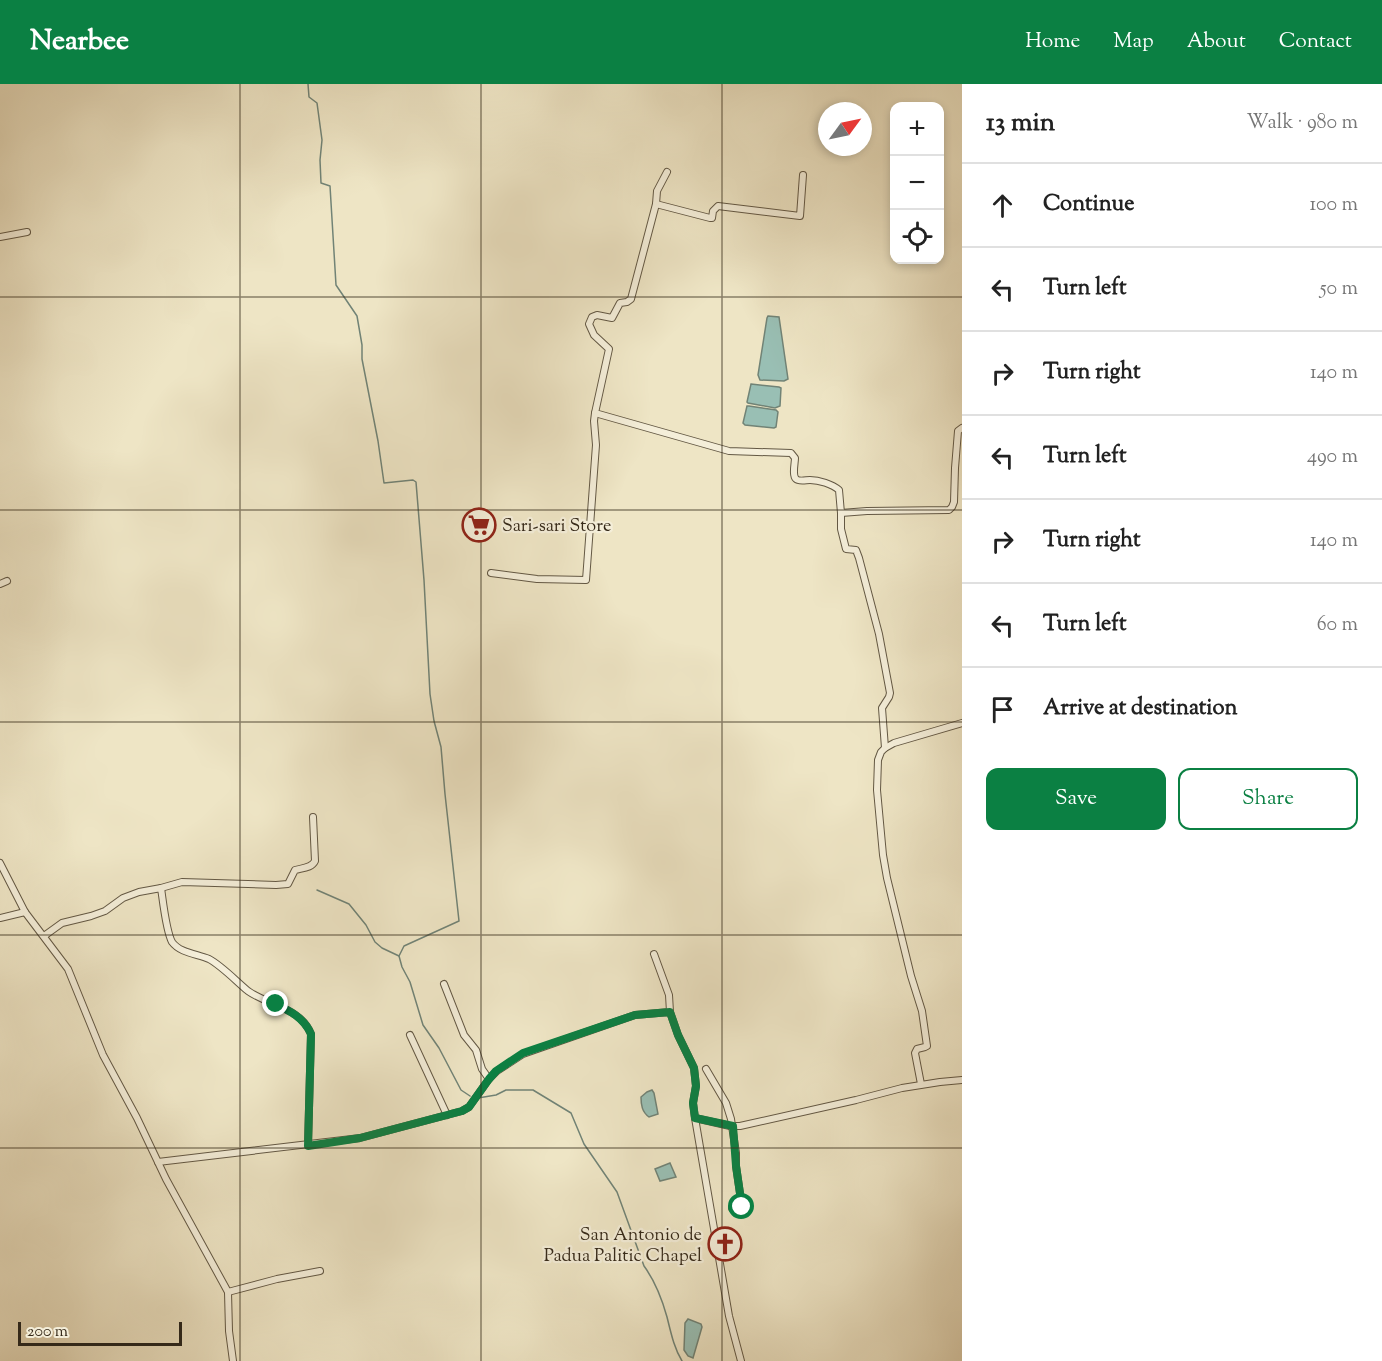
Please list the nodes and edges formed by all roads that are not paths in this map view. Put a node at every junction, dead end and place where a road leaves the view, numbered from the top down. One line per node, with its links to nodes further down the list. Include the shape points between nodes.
1 (667, 172): 3 (street, via 657,191)
2 (804, 174): 3 (street, via 800,216 718,206 710,218)
3 (656, 204): 6 (street, via 631,299 620,303 612,318 597,315 589,324 609,349)
4 (27, 232): 5 (street)
5 (0, 237)
6 (595, 413): 8 (street, via 729,452 791,453 796,479 836,486); 9 (street, via 586,580)
7 (962, 428): 8 (street, via 958,431 954,502 948,510)
8 (841, 513): 11 (street, via 846,549 856,550 879,634 890,693 882,708)
9 (491, 573)
10 (962, 723): 11 (street)
11 (885, 748): 25 (street, via 878,760 877,790 883,855 922,1011 927,1046 915,1053)
12 (313, 817): 14 (street, via 314,864 296,870 288,884 182,882)
13 (0, 863): 15 (street)
14 (161, 888): 17 (street, via 139,892 105,911 62,923); 29 (street, via 171,940 177,947 211,960 258,997 296,1014 310,1030)
15 (25, 912): 16 (street); 17 (street)
16 (0, 918)
17 (44, 936): 30 (street, via 68,969 103,1055)
18 (654, 954): 20 (street, via 669,995)
19 (444, 984): 23 (street, via 464,1035 476,1050)
20 (670, 1012): 23 (street, via 635,1015 523,1053); 27 (street, via 694,1068)
21 (410, 1035): 26 (street)
22 (706, 1069): 28 (street, via 726,1103)
23 (489, 1079): 26 (street, via 469,1107)
24 (962, 1080): 25 (street)
25 (921, 1084): 28 (street)
26 (447, 1115): 29 (street, via 360,1138)
27 (695, 1118): 28 (street); 35 (street, via 729,1316)
28 (732, 1126): 31 (street, via 742,1207)
29 (308, 1146): 30 (street)
30 (158, 1162): 33 (street)
31 (732, 1208)
32 (320, 1271): 33 (street)
33 (228, 1292): 34 (street)
34 (233, 1361)
35 (741, 1361)

